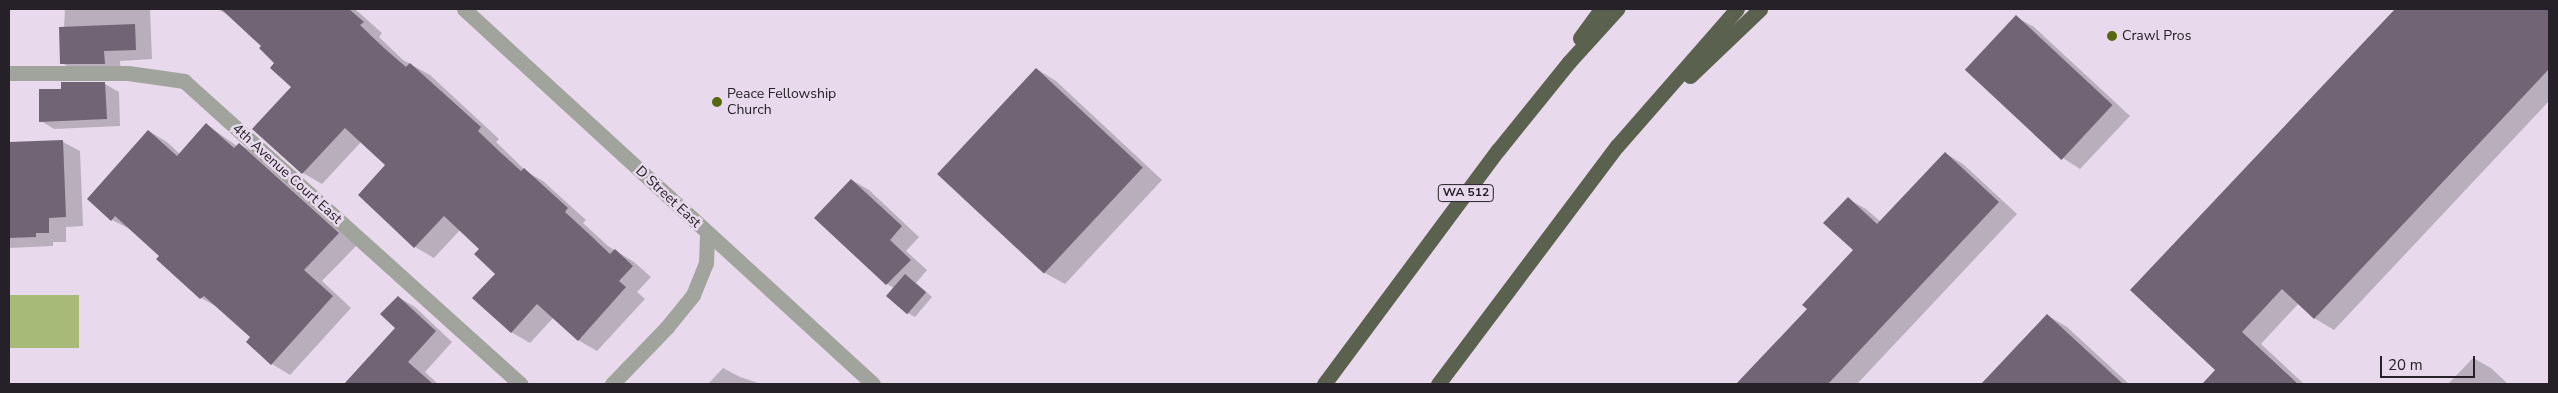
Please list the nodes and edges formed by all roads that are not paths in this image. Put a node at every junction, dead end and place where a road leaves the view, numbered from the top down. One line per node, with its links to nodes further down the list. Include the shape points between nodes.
1 (464, 9): 9 (street, D Street East)
2 (1601, 9): 8 (highway)
3 (1617, 9): 8 (highway, WA 512)
4 (1738, 9): 7 (highway)
5 (1760, 9): 7 (highway)
6 (9, 73): 10 (street, 4th Avenue Court East, via 128,73 184,82)
7 (1617, 146): 14 (highway)
8 (1498, 150): 13 (highway, WA 512)
9 (707, 233): 11 (street, via 706,263 693,295); 12 (street, D Street East)
10 (521, 384)
11 (612, 384)
12 (873, 384)
13 (1324, 384)
14 (1438, 384)

